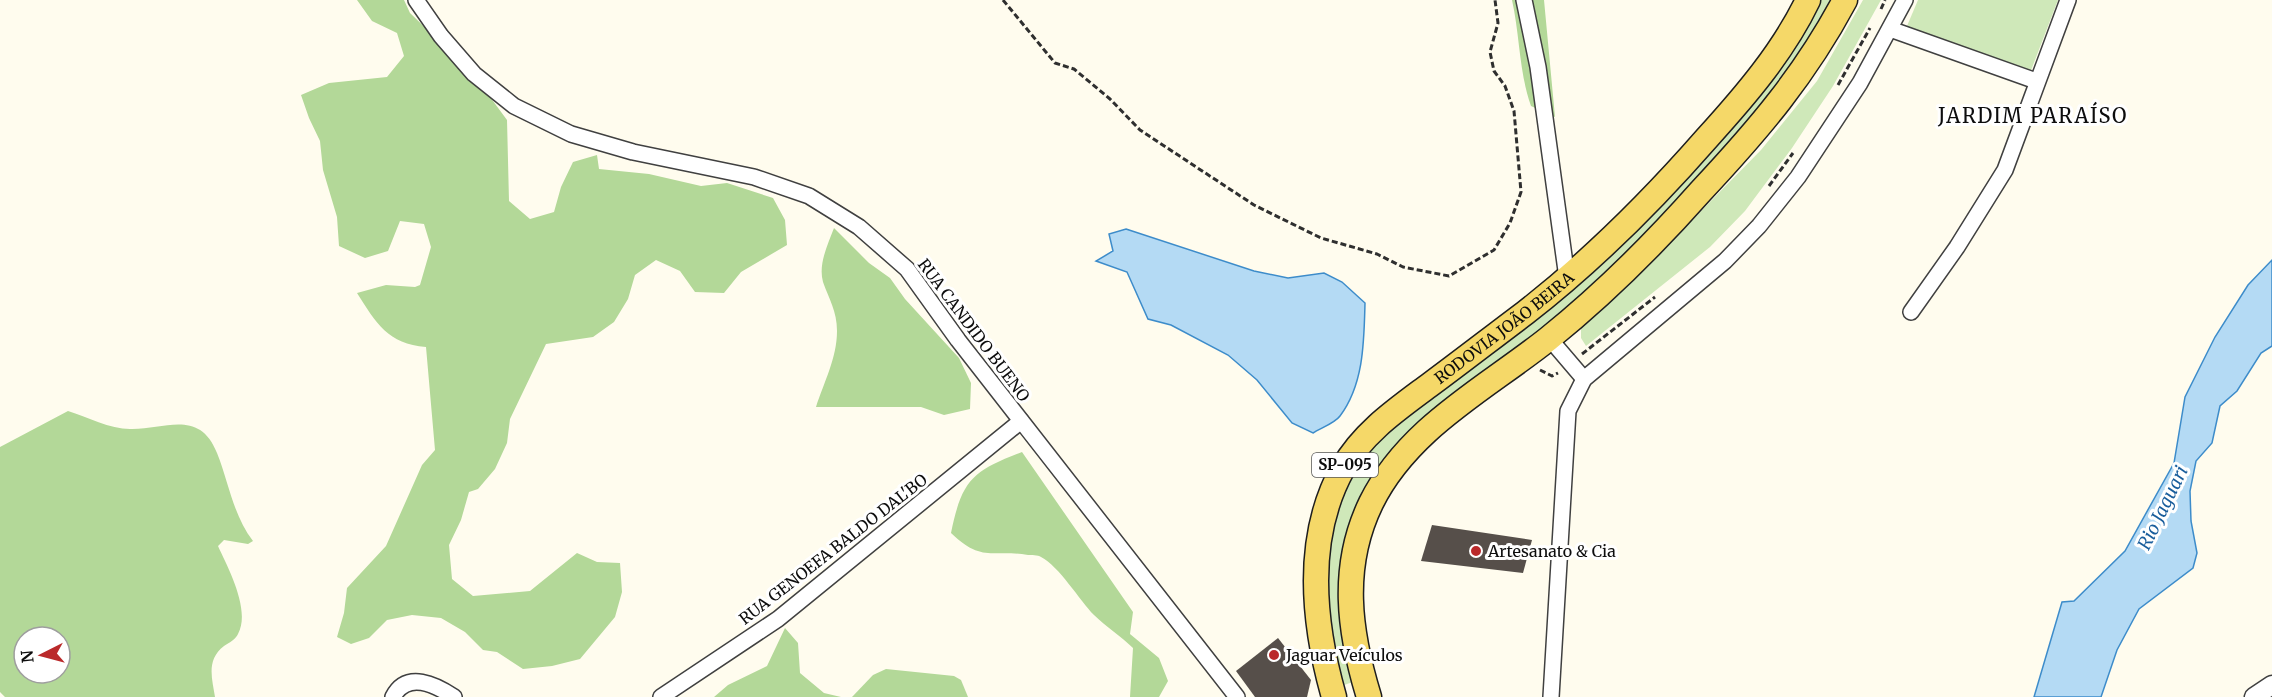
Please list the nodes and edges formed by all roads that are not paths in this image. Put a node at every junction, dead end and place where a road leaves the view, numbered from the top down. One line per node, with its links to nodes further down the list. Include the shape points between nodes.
1 (416, 0): 13 (street, RUA CANDIDO BUENO, via 474,74 514,106 582,137 633,152 754,177 809,196 859,227 906,269)
2 (1524, 0): 9 (street, via 1538,67)
3 (1808, 0): 9 (main road, RODOVIA JOÃO BEIRA / SP-095, via 1776,55 1745,96 1657,194)
4 (1845, 0): 11 (main road, RODOVIA JOÃO BEIRA / SP-095, via 1796,81 1738,153 1651,247)
5 (1905, 0): 7 (street)
6 (2068, 0): 8 (street)
7 (1890, 29): 8 (street); 12 (street, via 1798,177 1758,226 1725,261)
8 (2036, 81): 10 (street, via 2005,170)
9 (1567, 278): 19 (main road, RODOVIA JOÃO BEIRA / SP-095, via 1387,417 1344,466 1324,515 1316,575 1320,644)
10 (1911, 312)
11 (1549, 339): 12 (street); 20 (main road, RODOVIA JOÃO BEIRA / SP-095, via 1408,447 1371,503 1352,564 1349,596 1353,638)
12 (1584, 379): 21 (street, via 1568,411)
13 (1021, 421): 17 (street, RUA GENOEFA BALDO DAL'BO, via 778,619); 18 (street, RUA CANDIDO BUENO)
14 (2272, 685): 22 (street)
15 (393, 697): 16 (street, via 409,683 418,681)
16 (454, 697)
17 (661, 697)
18 (1237, 697)
19 (1334, 697)
20 (1369, 697)
21 (1551, 697)
22 (2254, 697)

